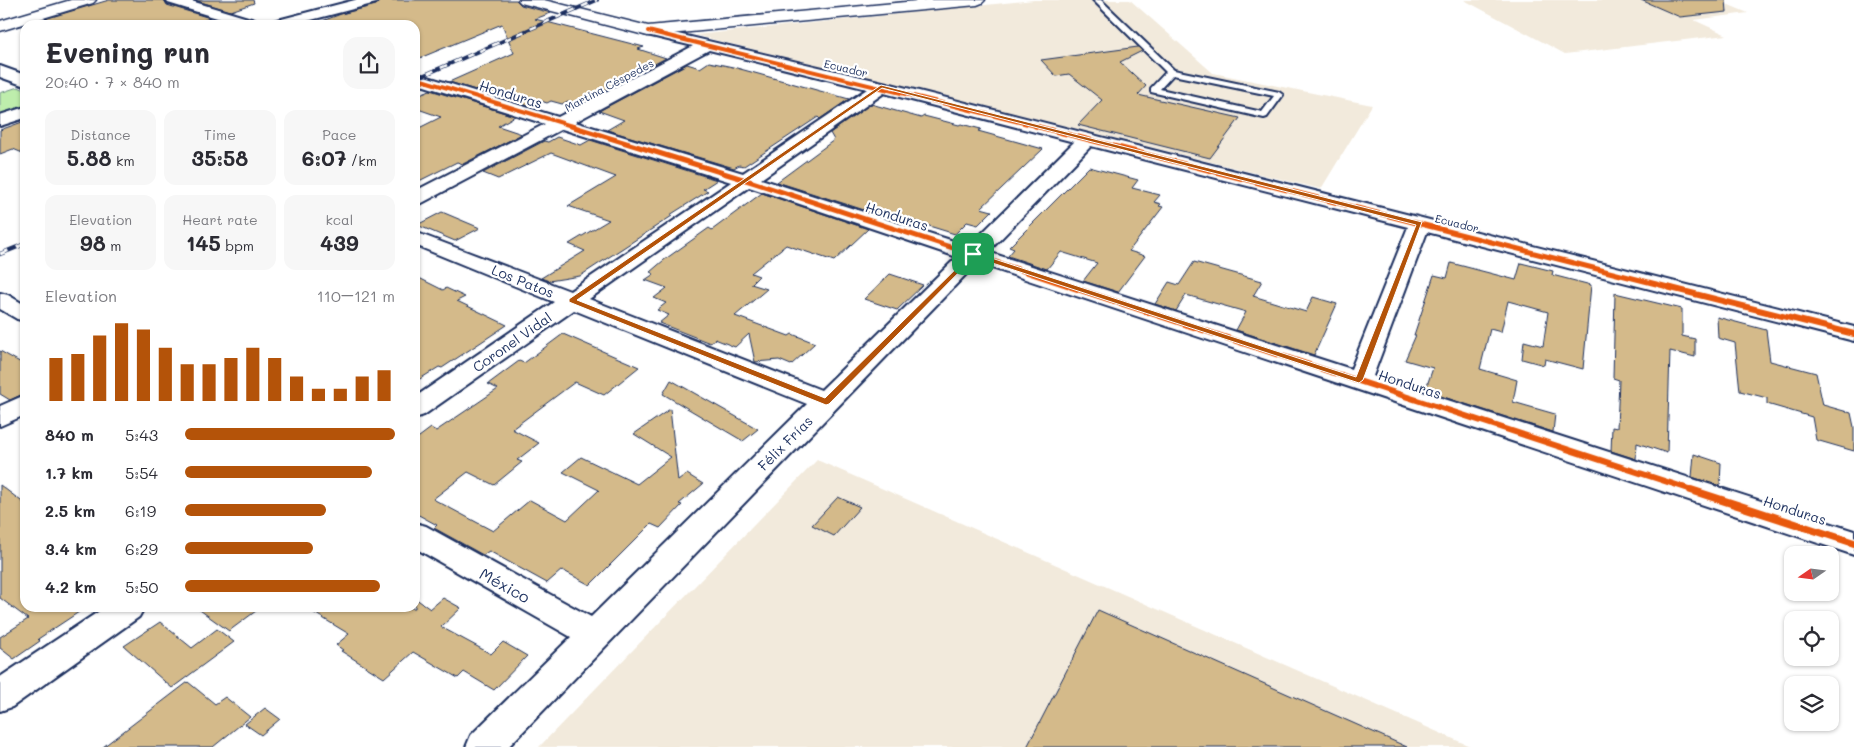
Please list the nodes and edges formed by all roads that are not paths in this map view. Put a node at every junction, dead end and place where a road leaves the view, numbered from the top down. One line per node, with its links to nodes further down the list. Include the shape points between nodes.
1 (88, 0): 7 (main road)
2 (173, 0): 9 (street)
3 (371, 0): 10 (street)
4 (526, 0): 12 (main road, Ecuador)
5 (977, 0): 12 (main road)
6 (1097, 0): 15 (lane)
7 (20, 20)
8 (20, 20): 11 (main road)
9 (239, 20)
10 (294, 20)
11 (0, 26)
12 (648, 31): 13 (street, Ecuador)
13 (706, 46): 18 (street, Ecuador); 21 (street, Martina Céspedes)
14 (0, 71): 16 (street)
15 (1171, 72): 15 (lane, via 1261,91 1279,95 1264,114 1154,90)
16 (20, 79)
17 (420, 80): 21 (street, Honduras)
18 (881, 86): 22 (street, Ecuador); 23 (street, Coronel Vidal)
19 (20, 114): 20 (street)
20 (0, 121)
21 (561, 122): 23 (street, Honduras); 24 (street, Martina Céspedes)
22 (1086, 140): 25 (street, Ecuador); 27 (street, Félix Frías)
23 (746, 180): 27 (street, Honduras); 29 (street, Coronel Vidal)
24 (420, 196)
25 (1420, 224): 31 (street, Ecuador); 32 (street)
26 (420, 240): 29 (street, Los Patos)
27 (973, 254): 32 (street, Honduras); 33 (street, Félix Frías)
28 (0, 300): 30 (street)
29 (572, 300): 33 (street, Los Patos); 34 (street, Coronel Vidal)
30 (20, 311)
31 (1854, 334)
32 (1359, 380): 38 (street, Honduras)
33 (826, 402): 40 (street, Félix Frías)
34 (420, 406)
35 (20, 407): 36 (street)
36 (0, 417)
37 (420, 537): 40 (street, México)
38 (1854, 543)
39 (122, 612): 41 (street)
40 (595, 636): 42 (street, Félix Frías)
41 (0, 696)
42 (484, 747)

